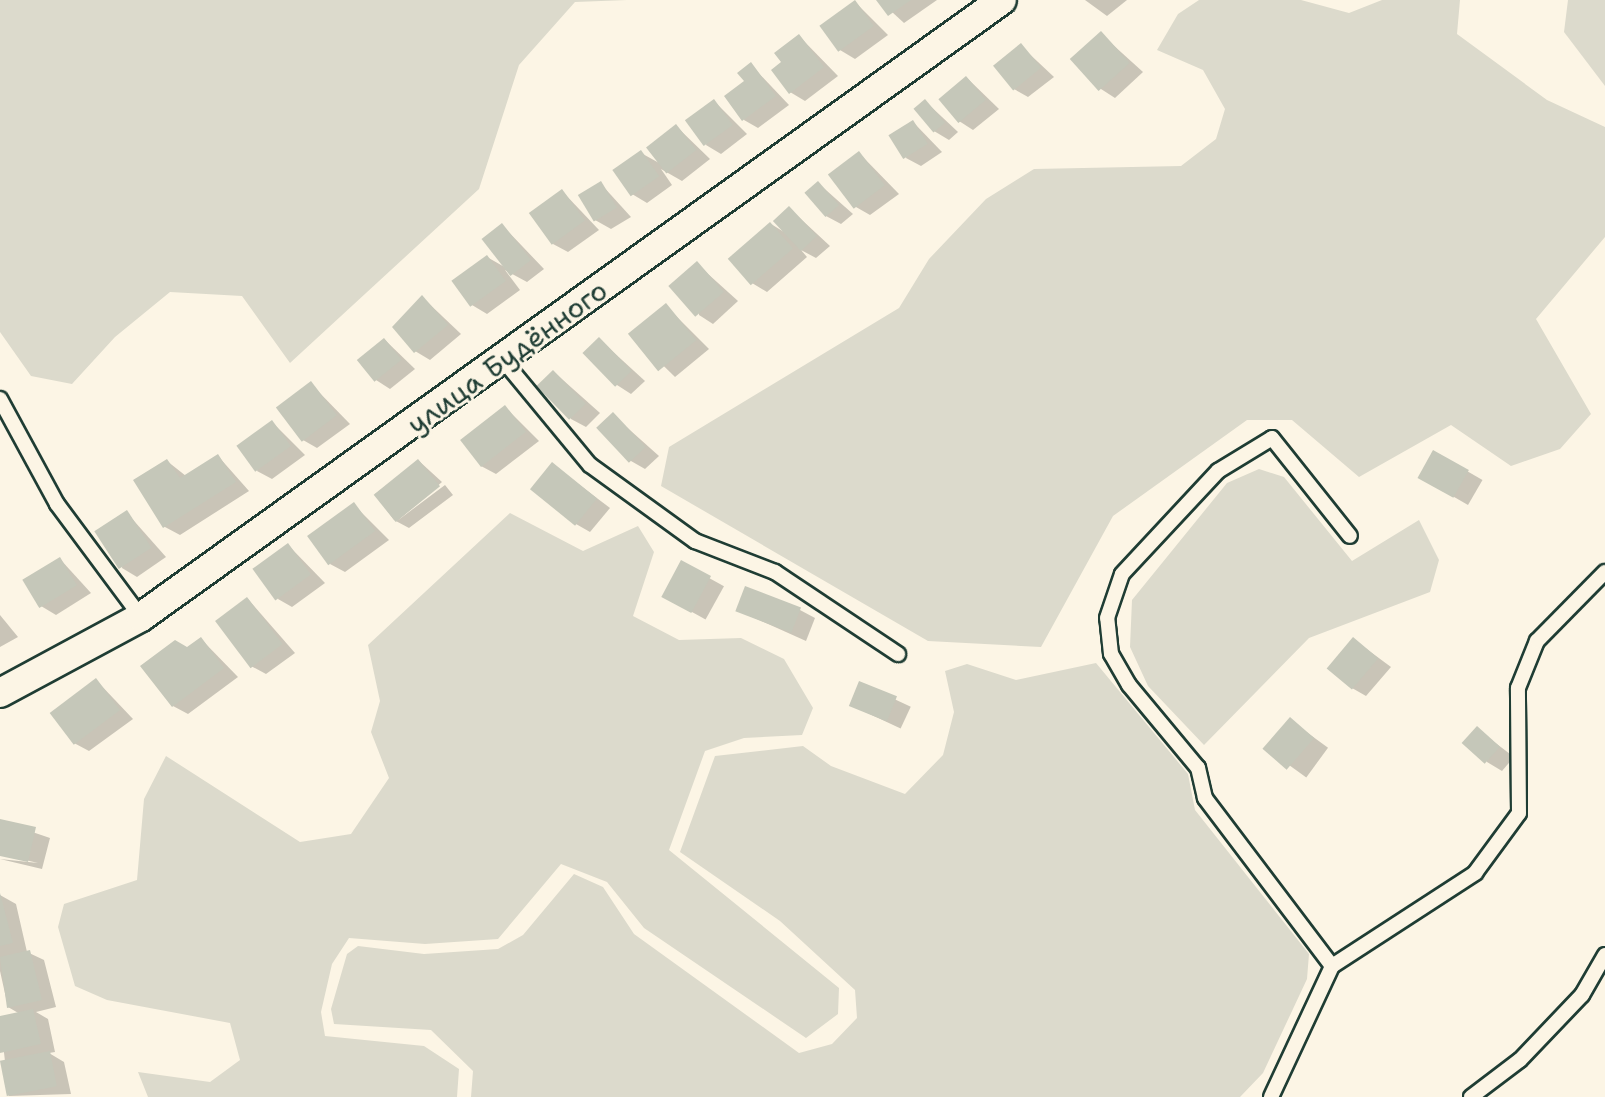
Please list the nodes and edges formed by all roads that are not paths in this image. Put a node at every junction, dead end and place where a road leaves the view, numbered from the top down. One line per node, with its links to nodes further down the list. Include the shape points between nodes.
1 (1002, 0): 2 (street, улица Будённого)
2 (503, 360): 6 (street, улица Будённого); 7 (lane, via 590,465 695,541 775,572)
3 (0, 399): 6 (lane, via 57,504)
4 (1350, 536): 10 (lane, via 1272,438 1218,471 1132,563 1107,618 1111,654 1129,685 1198,768 1205,798)
5 (1605, 572): 10 (lane, via 1537,641 1518,688 1519,813 1475,873)
6 (141, 617): 8 (street, улица Будённого)
7 (898, 654)
8 (0, 693)
9 (1605, 955): 12 (lane, via 1572,1006)
10 (1332, 966): 11 (lane)
11 (1271, 1097)
12 (1471, 1097)

